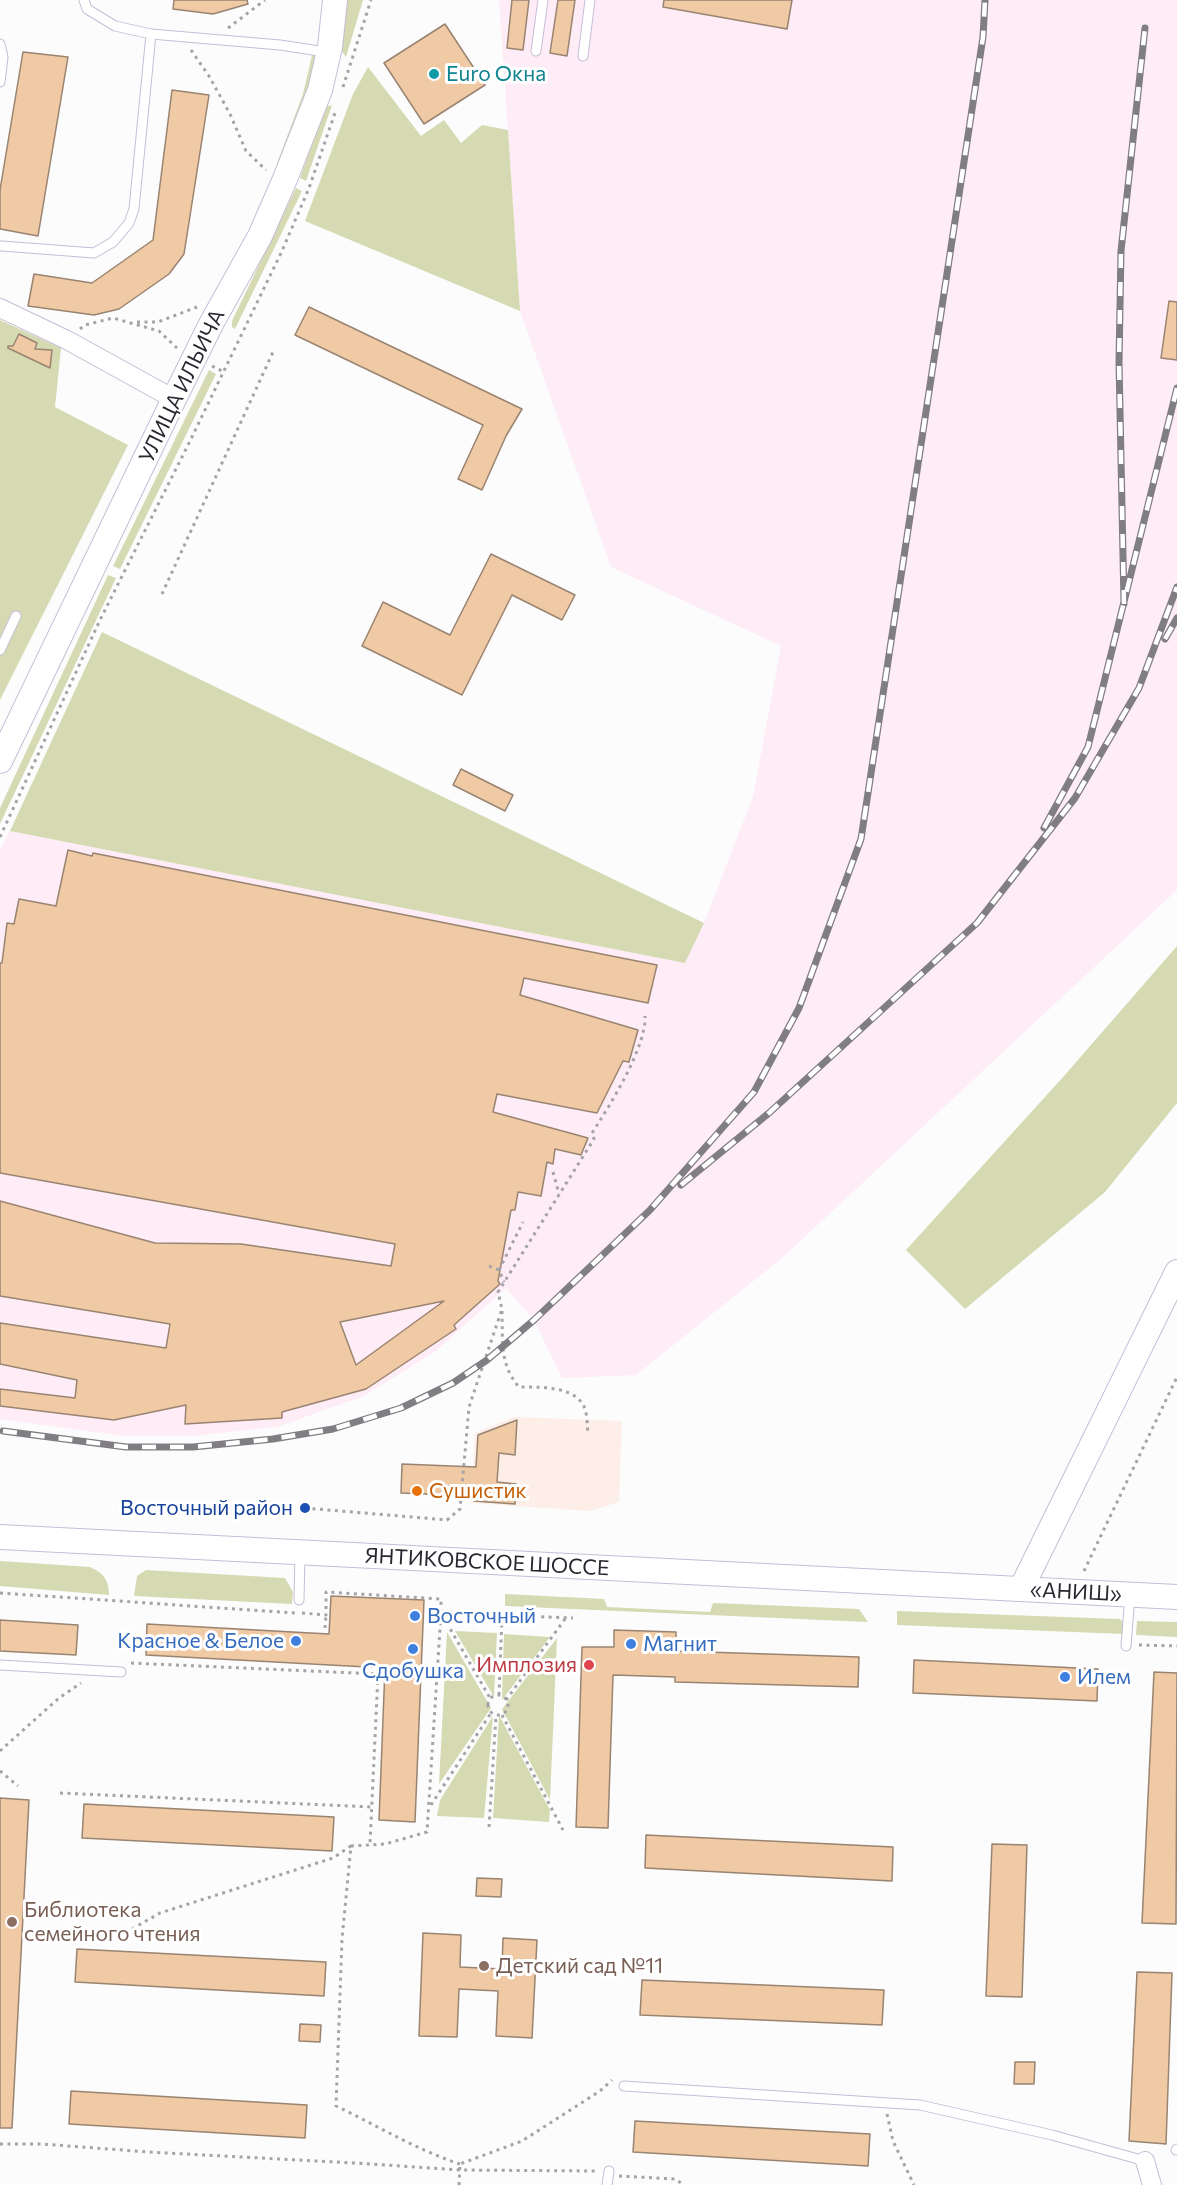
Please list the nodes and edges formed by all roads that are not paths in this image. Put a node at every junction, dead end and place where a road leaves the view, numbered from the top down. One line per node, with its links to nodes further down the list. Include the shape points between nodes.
1 (84, 0): 5 (lane, via 87,9 115,26)
2 (334, 0): 8 (street, УЛИЦА ИЛЬИЧА)
3 (543, 0): 7 (lane)
4 (590, 0): 9 (lane)
5 (151, 34): 8 (lane); 11 (lane, via 134,209 129,223 113,242 94,254)
6 (0, 44): 10 (lane)
7 (536, 51)
8 (328, 52): 14 (street, УЛИЦА ИЛЬИЧА, via 310,120 277,198)
9 (583, 56)
10 (0, 82)
11 (1, 245): 12 (lane)
12 (0, 256)
13 (0, 308): 14 (street)
14 (174, 399): 17 (street, УЛИЦА ИЛЬИЧА)
15 (16, 616): 16 (lane)
16 (0, 650)
17 (0, 761)
18 (1177, 1272): 22 (street)
19 (0, 1537): 20 (street, ЯНТИКОВСКОЕ ШОССЕ)
20 (300, 1552): 21 (street, ЯНТИКОВСКОЕ ШОССЕ); 25 (lane)
21 (975, 1587): 22 (street, «АНИШ»)
22 (1021, 1589): 23 (street, «АНИШ»)
23 (1130, 1595): 24 (street, «АНИШ»); 26 (lane)
24 (1177, 1597)
25 (299, 1600)
26 (1126, 1646)
27 (0, 1665): 28 (lane, via 100,1671)
28 (121, 1667)
29 (624, 2086): 30 (lane, via 920,2105)
30 (1144, 2161): 33 (street)
31 (609, 2171): 32 (lane)
32 (607, 2185)
33 (1152, 2185)

